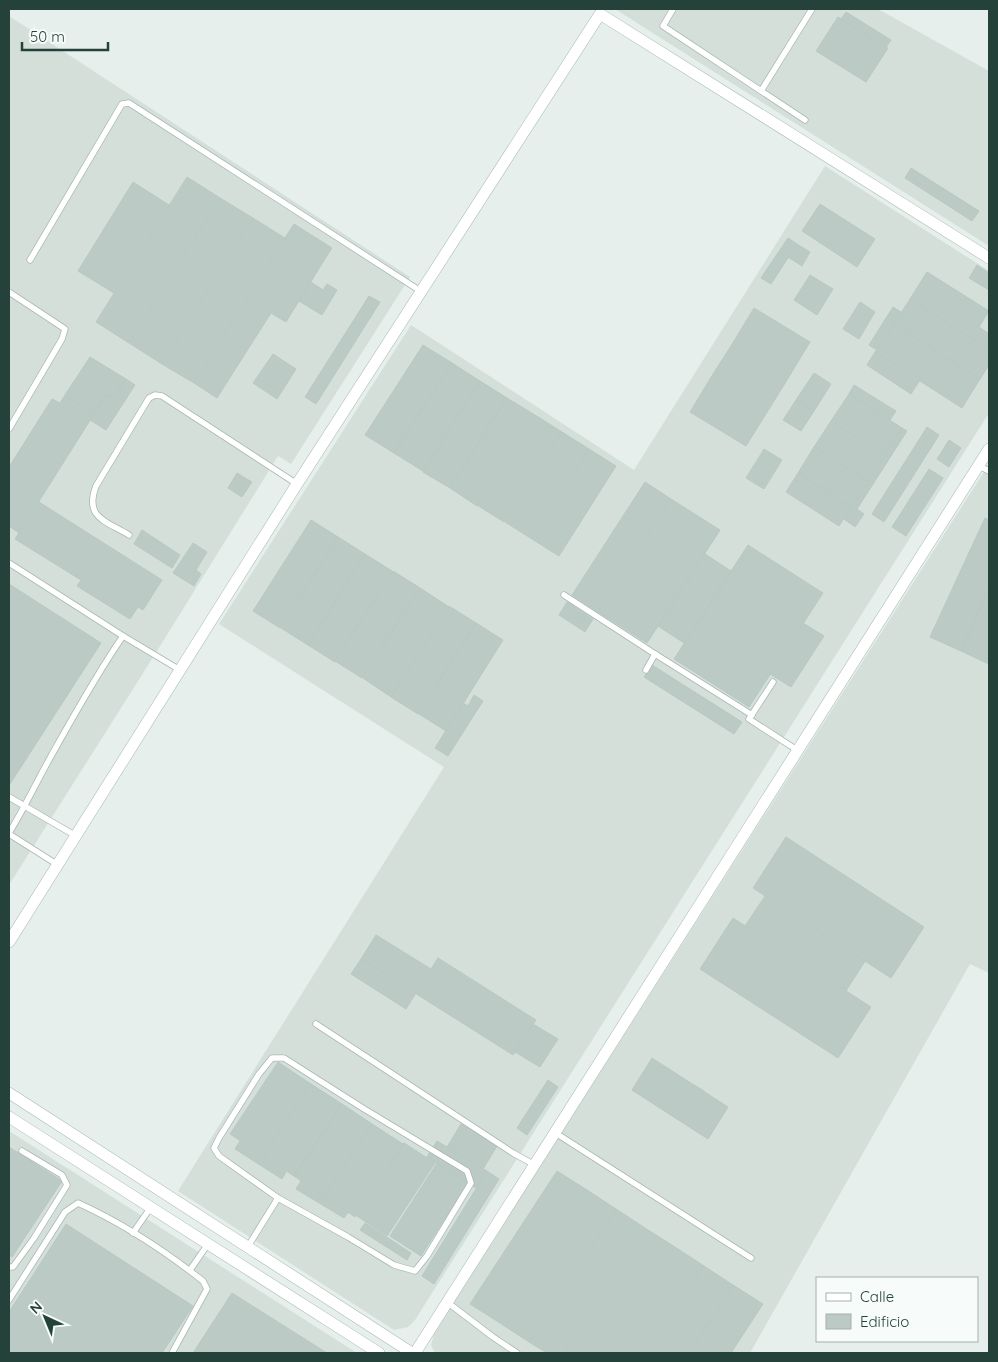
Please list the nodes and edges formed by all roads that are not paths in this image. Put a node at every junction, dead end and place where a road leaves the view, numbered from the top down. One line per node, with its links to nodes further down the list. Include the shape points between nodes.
1 (673, 9): 4 (lane, via 663,26)
2 (812, 9): 4 (lane)
3 (600, 11): 6 (street); 9 (street)
4 (761, 91): 5 (lane)
5 (805, 120)
6 (989, 258)
7 (30, 260): 9 (lane, via 122,104 129,103)
8 (9, 292): 10 (lane, via 65,329)
9 (422, 292): 14 (street)
10 (9, 429)
11 (989, 449): 12 (street)
12 (978, 466): 13 (lane); 24 (street)
13 (989, 471)
14 (298, 484): 15 (lane, via 162,396 155,395 149,398 92,497 92,507 99,518); 20 (street)
15 (129, 535)
16 (9, 563): 18 (lane)
17 (564, 595): 19 (lane)
18 (123, 636): 20 (lane); 26 (lane, via 48,760)
19 (655, 654): 21 (lane); 23 (lane)
20 (180, 670): 28 (street)
21 (646, 670)
22 (773, 682): 23 (lane)
23 (752, 714): 24 (lane, via 749,719)
24 (797, 750): 34 (street)
25 (9, 797): 26 (lane)
26 (25, 807): 27 (lane); 28 (lane)
27 (9, 833): 29 (lane)
28 (76, 836): 29 (street)
29 (58, 865): 30 (street)
30 (9, 942)
31 (316, 1024): 36 (lane)
32 (9, 1093): 41 (street)
33 (9, 1117): 38 (street)
34 (554, 1132): 36 (street); 42 (lane)
35 (22, 1151): 43 (lane, via 62,1175 67,1185 34,1238 13,1267)
36 (533, 1164): 46 (street)
37 (278, 1198): 37 (lane, via 219,1156 214,1148 272,1058 284,1058 467,1171 471,1183 415,1271 394,1265); 41 (lane)
38 (150, 1207): 39 (lane); 40 (street)
39 (132, 1232): 44 (lane); 45 (lane, via 78,1203 65,1212)
40 (208, 1244): 44 (lane); 48 (street)
41 (247, 1248): 49 (street)
42 (750, 1258)
43 (9, 1267)
44 (190, 1270): 47 (lane, via 207,1289)
45 (9, 1300)
46 (447, 1302): 49 (street); 50 (lane)
47 (172, 1353)
48 (379, 1353)
49 (413, 1353)
50 (517, 1353)

